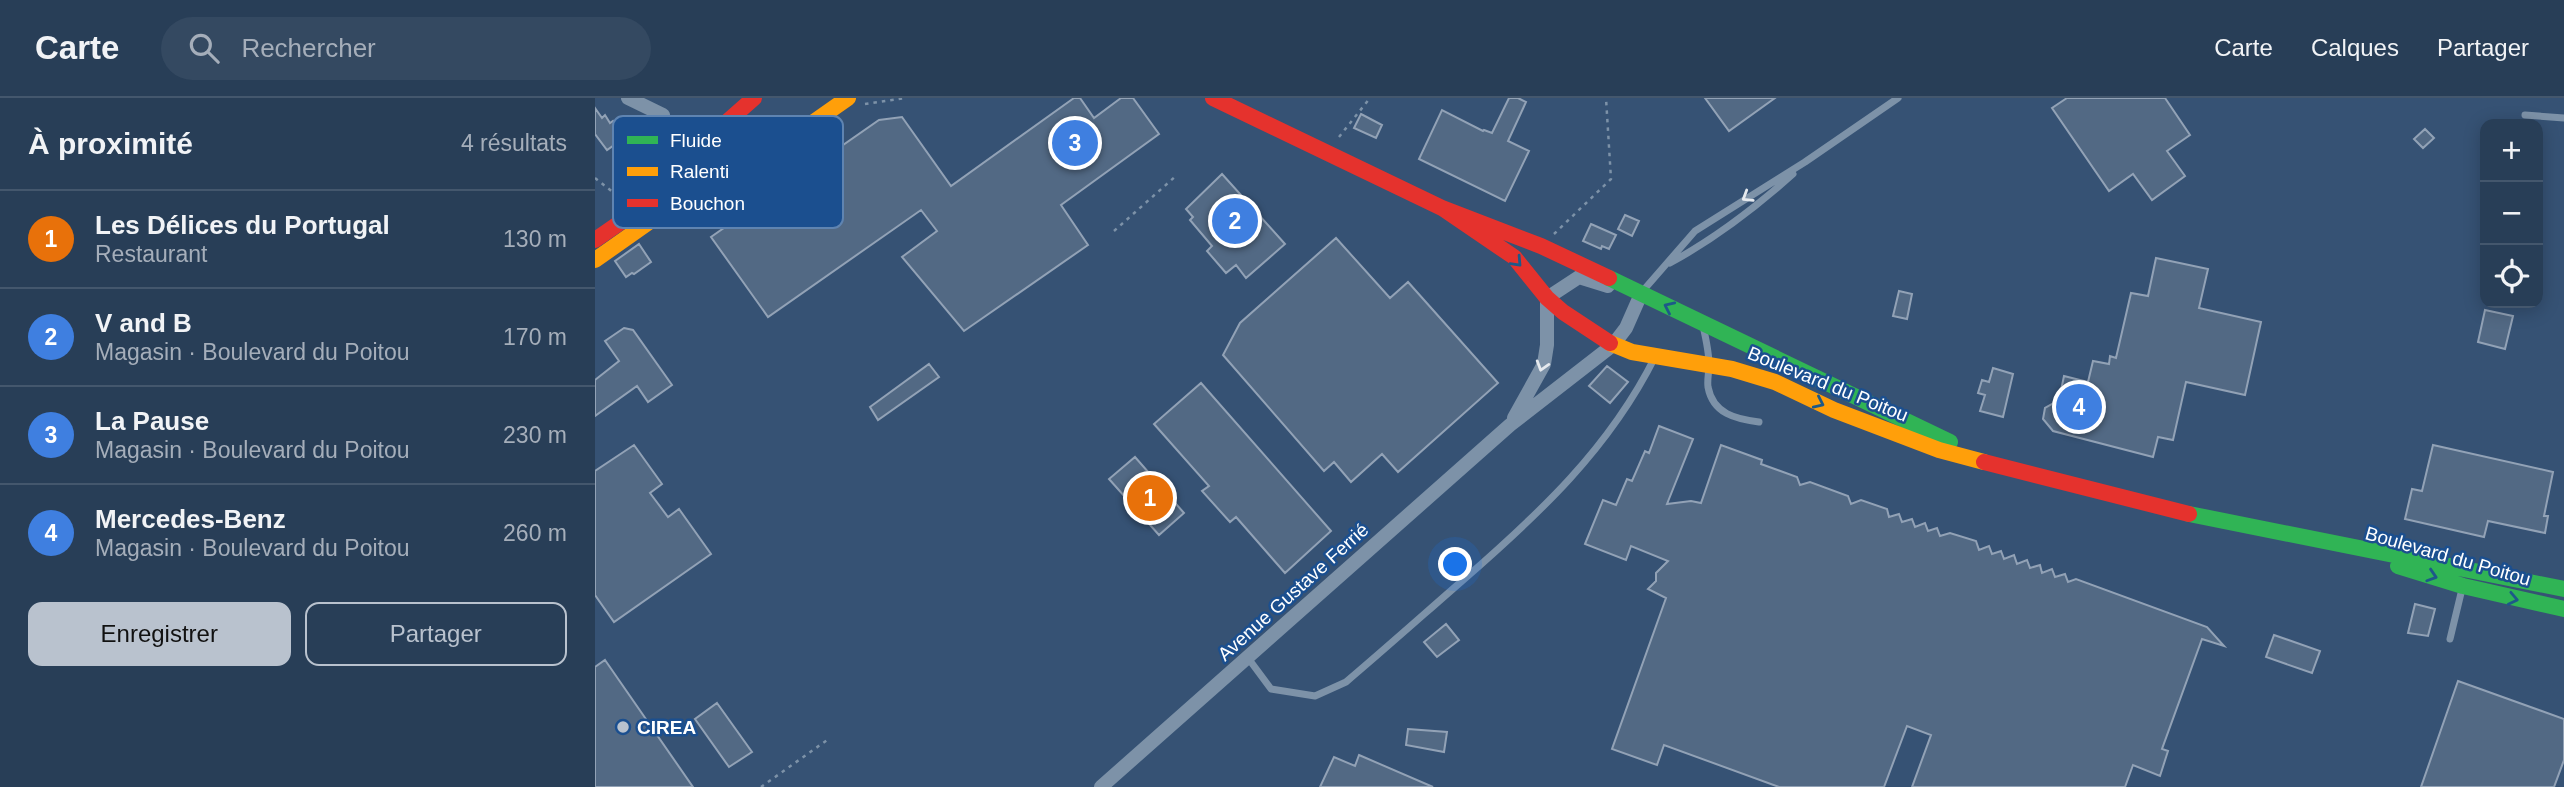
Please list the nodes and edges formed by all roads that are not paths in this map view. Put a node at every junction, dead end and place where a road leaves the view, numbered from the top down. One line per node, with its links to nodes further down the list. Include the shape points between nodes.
1 (628, 98): 6 (street)
2 (754, 98): 8 (main road)
3 (1213, 98): 12 (main road, Boulevard du Poitou)
4 (1898, 98): 11 (lane)
5 (853, 101): 9 (main road)
6 (663, 115)
7 (2525, 115): 10 (lane)
8 (734, 116)
9 (828, 116)
10 (2564, 118)
11 (1805, 162): 17 (lane, via 1756,207); 17 (lane, one-way to 17, via 1695,230)
12 (1441, 208): 18 (main road, Boulevard du Poitou, via 1541,246); 20 (main road, Boulevard du Poitou, one-way to 20, via 1514,257)
13 (613, 228): 15 (main road)
14 (641, 228): 16 (main road)
15 (595, 240)
16 (595, 260)
17 (1667, 265): 19 (lane)
18 (1624, 286): 19 (main road, Boulevard du Poitou); 20 (street, via 1579,277)
19 (1641, 294): 21 (main road, Boulevard du Poitou, one-way to 19); 22 (street)
20 (1547, 298): 22 (main road, Boulevard du Poitou); 26 (street, Avenue Gustave Ferrié, one-way to 26, via 1544,365)
21 (1703, 323): 24 (lane); 27 (main road, Boulevard du Poitou)
22 (1613, 345): 23 (main road, Boulevard du Poitou); 26 (street, Avenue Gustave Ferrié)
23 (1655, 357): 24 (main road, Boulevard du Poitou); 34 (lane, via 1640,389 1595,453 1533,520 1346,682 1315,696 1271,689)
24 (1709, 365): 25 (lane, via 1708,387 1714,403 1737,419); 27 (main road, Boulevard du Poitou, one-way to 27, via 1775,382 1882,429)
25 (1759, 422)
26 (1510, 425): 34 (street, Avenue Gustave Ferrié)
27 (1996, 464): 28 (main road, Boulevard du Poitou, via 2104,494)
28 (2321, 541): 29 (main road, Boulevard du Poitou); 30 (main road, Boulevard du Poitou, one-way to 30)
29 (2467, 568): 30 (lane); 31 (main road, Boulevard du Poitou)
30 (2463, 586): 32 (main road, Boulevard du Poitou, one-way to 32); 33 (lane)
31 (2563, 588)
32 (2564, 610)
33 (2450, 639)
34 (1248, 658): 35 (street, Avenue Gustave Ferrié)
35 (1101, 787)

